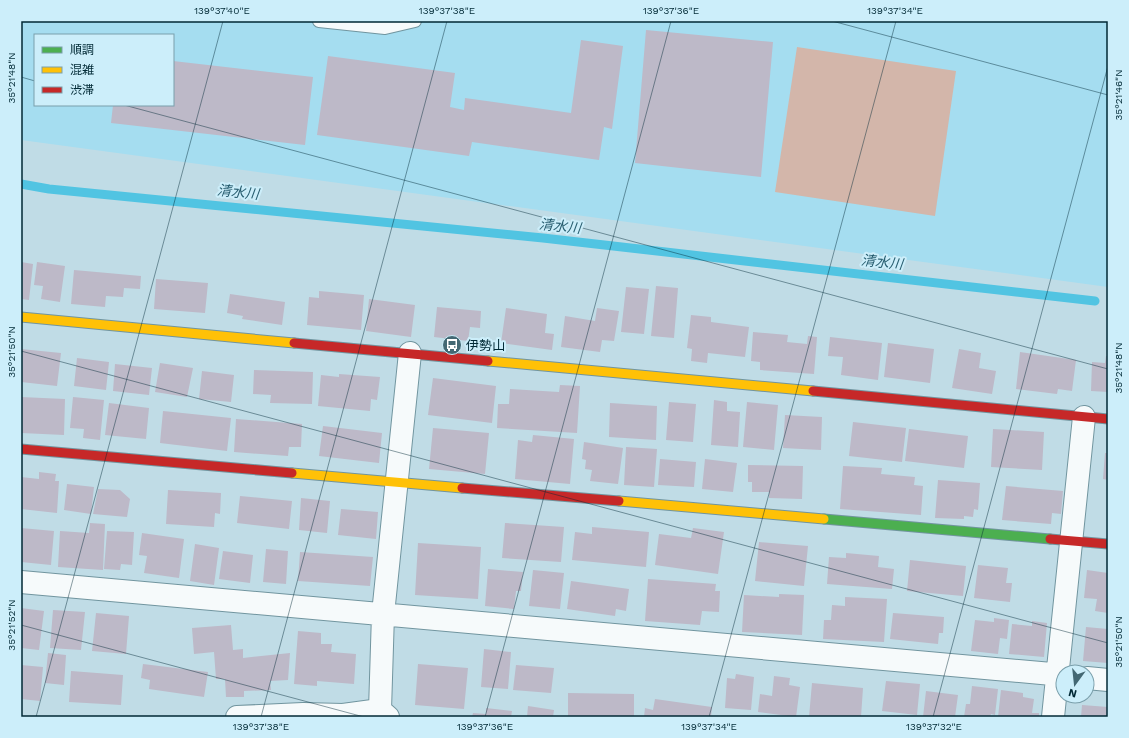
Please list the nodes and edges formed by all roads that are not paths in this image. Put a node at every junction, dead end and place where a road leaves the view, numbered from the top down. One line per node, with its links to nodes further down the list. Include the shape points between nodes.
1 (319, 21): 2 (lane, via 385,28)
2 (415, 21)
3 (21, 317): 4 (street)
4 (410, 354): 5 (street); 8 (street)
5 (1084, 417): 6 (street); 9 (street)
6 (1108, 419)
7 (21, 449): 8 (street)
8 (396, 481): 9 (street); 12 (street)
9 (1071, 540): 10 (street); 13 (street)
10 (1108, 544)
11 (21, 582): 12 (street)
12 (383, 614): 14 (street); 18 (street)
13 (1061, 664)
14 (1055, 675)
15 (1095, 679): 16 (street)
16 (1108, 680)
17 (1055, 704): 20 (street)
18 (384, 714): 19 (street)
19 (237, 717)
20 (1053, 717)

